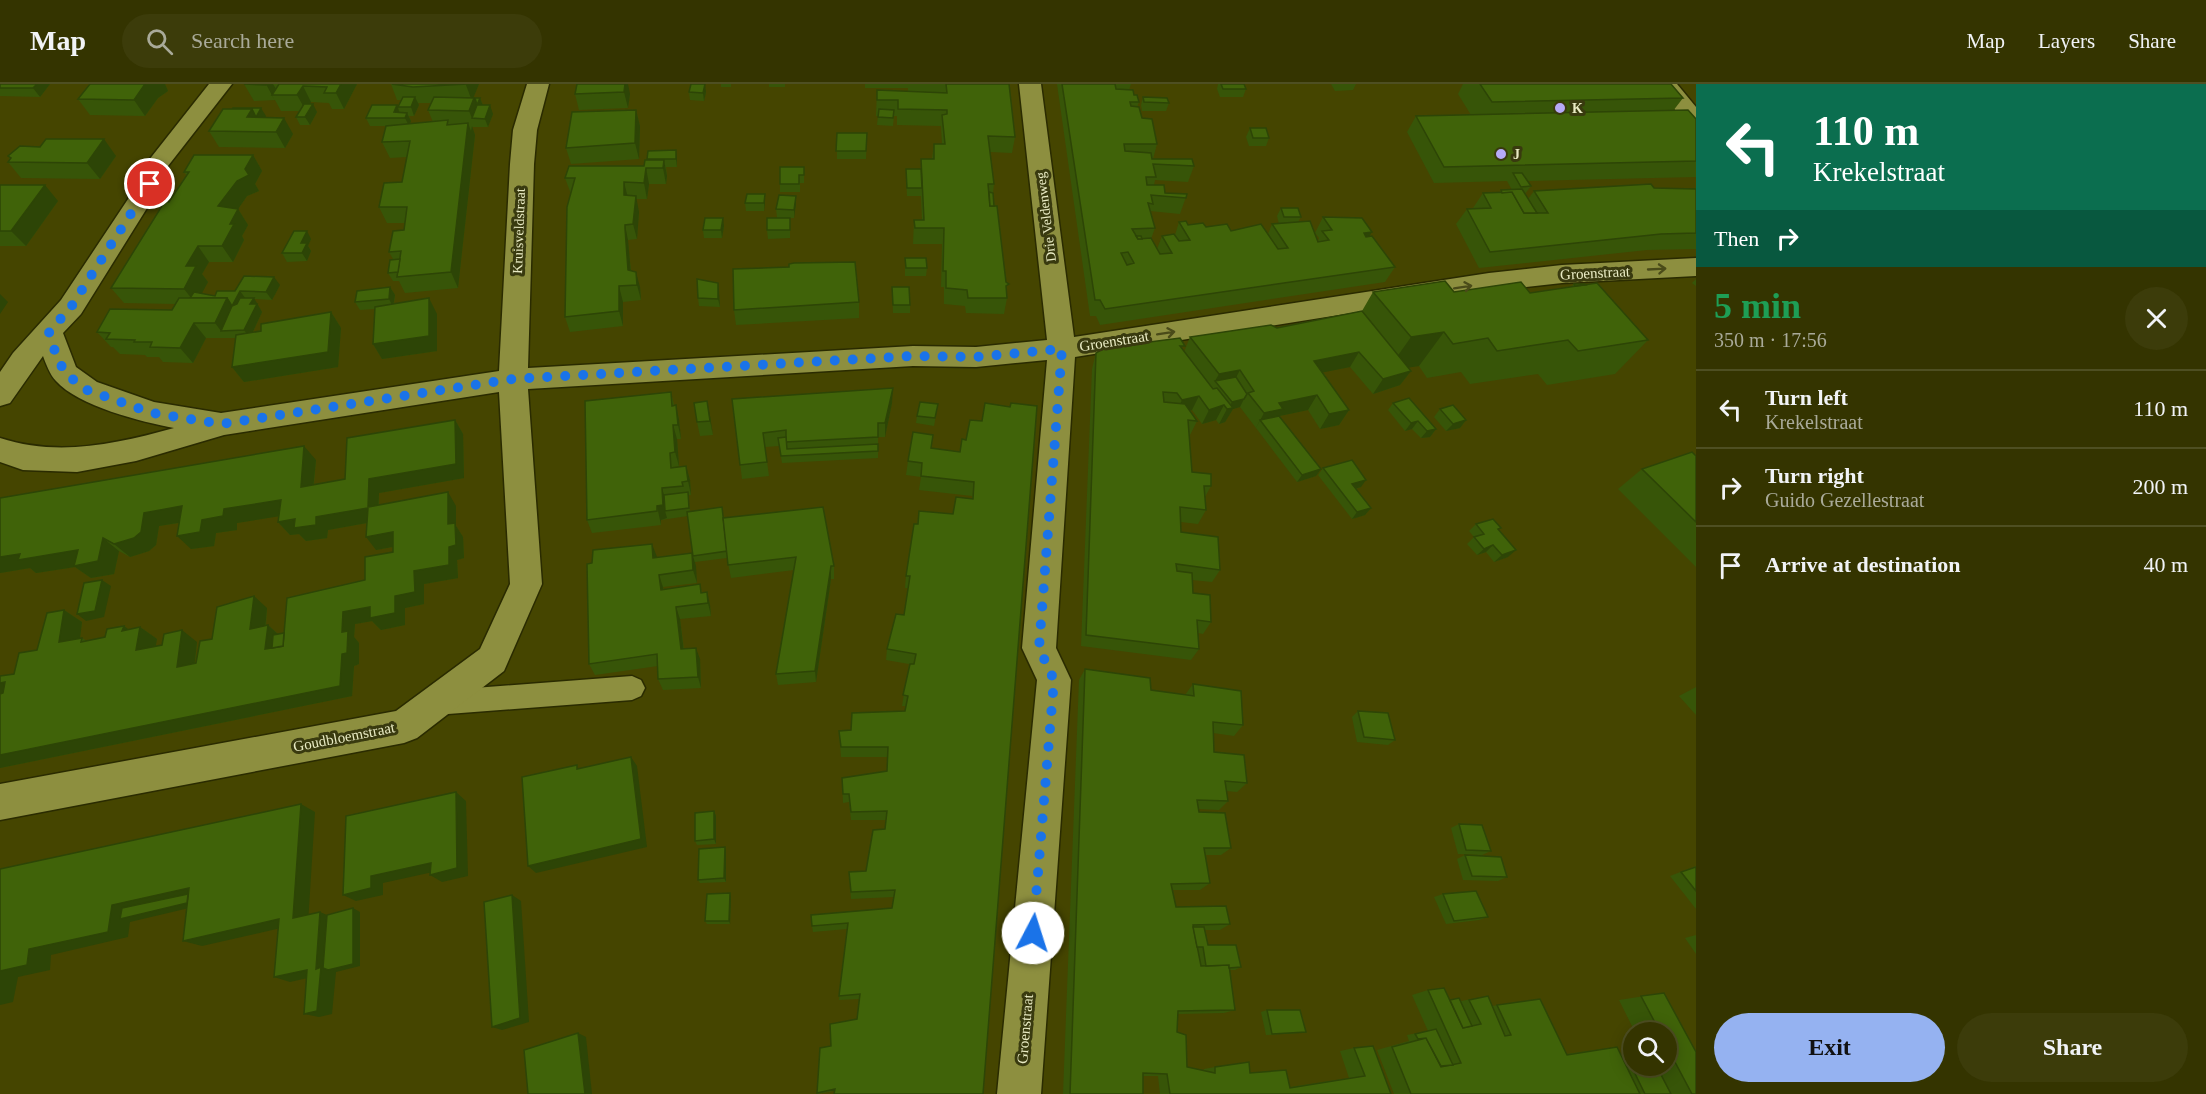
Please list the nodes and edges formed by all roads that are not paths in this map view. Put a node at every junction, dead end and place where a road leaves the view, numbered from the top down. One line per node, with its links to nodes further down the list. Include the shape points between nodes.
1 (221, 84): 7 (street, via 157,165 150,184 71,307)
2 (538, 84): 9 (street, Kruisveldstraat, via 525,130 522,165)
3 (1030, 84): 8 (street, Drie Veldenweg)
4 (1665, 84): 5 (street)
5 (1696, 121)
6 (1696, 267): 8 (street, Groenstraat, one-way to 6, via 1489,282)
7 (49, 332): 10 (street, via 23,360); 11 (street, via 66,374 87,390 152,413)
8 (1062, 349): 9 (street, via 976,357 913,356); 16 (street, Groenstraat, via 1039,648 1054,680)
9 (513, 379): 11 (street); 14 (street, Goudbloemstraat, via 526,584 492,660)
10 (0, 394)
11 (221, 424): 12 (street, via 156,445 60,462 12,456)
12 (0, 450)
13 (633, 688): 14 (lane)
14 (435, 703): 15 (street, Goudbloemstraat, via 404,726)
15 (0, 802)
16 (1019, 1094)

